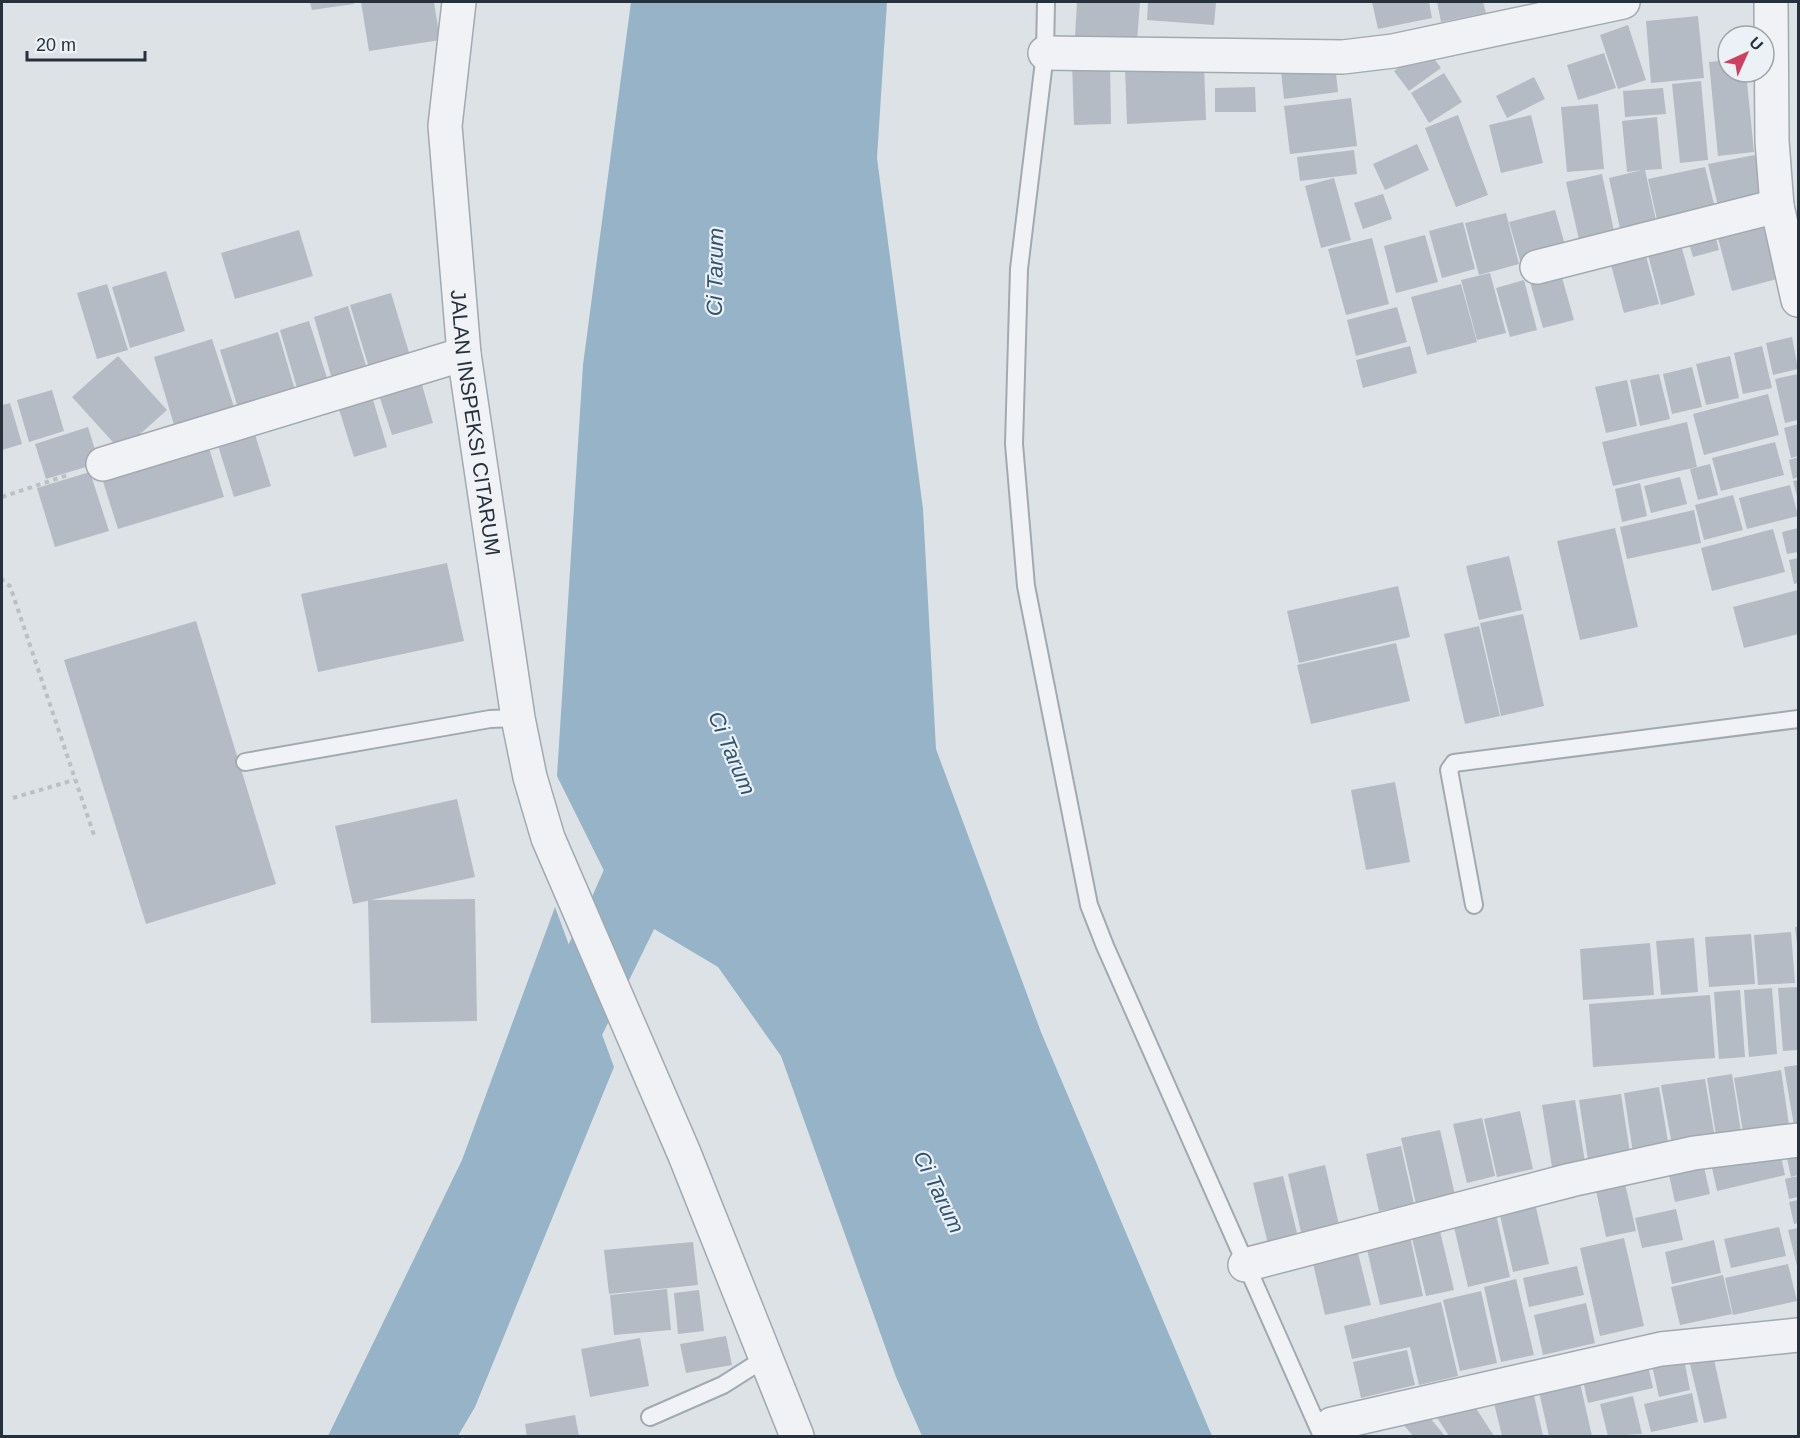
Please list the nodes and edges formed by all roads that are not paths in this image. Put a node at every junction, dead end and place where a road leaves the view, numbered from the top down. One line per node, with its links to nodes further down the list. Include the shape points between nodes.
1 (459, 2): 9 (street, JALAN INSPEKSI CITARUM, via 445,126)
2 (1046, 2): 5 (lane)
3 (1623, 2): 5 (street, via 1393,51 1344,57)
4 (1771, 2): 6 (street, via 1771,130)
5 (1045, 53): 16 (lane, via 1019,269 1014,444 1026,586 1089,905)
6 (1777, 206): 7 (street); 8 (street)
7 (1537, 267)
8 (1798, 300)
9 (464, 354): 10 (street); 11 (street, JALAN INSPEKSI CITARUM)
10 (103, 464)
11 (518, 718): 13 (lane, via 490,719); 18 (street, JALAN INSPEKSI CITARUM, via 549,838)
12 (1798, 718): 14 (lane, via 1454,763 1449,770)
13 (245, 762)
14 (1474, 905)
15 (1798, 1140): 16 (street, via 1694,1153 1571,1180)
16 (1245, 1265): 20 (lane)
17 (1798, 1335): 20 (street, via 1661,1348)
18 (767, 1357): 19 (lane, via 723,1385); 21 (street, JALAN INSPEKSI CITARUM)
19 (650, 1417)
20 (1331, 1428)
21 (797, 1437)

